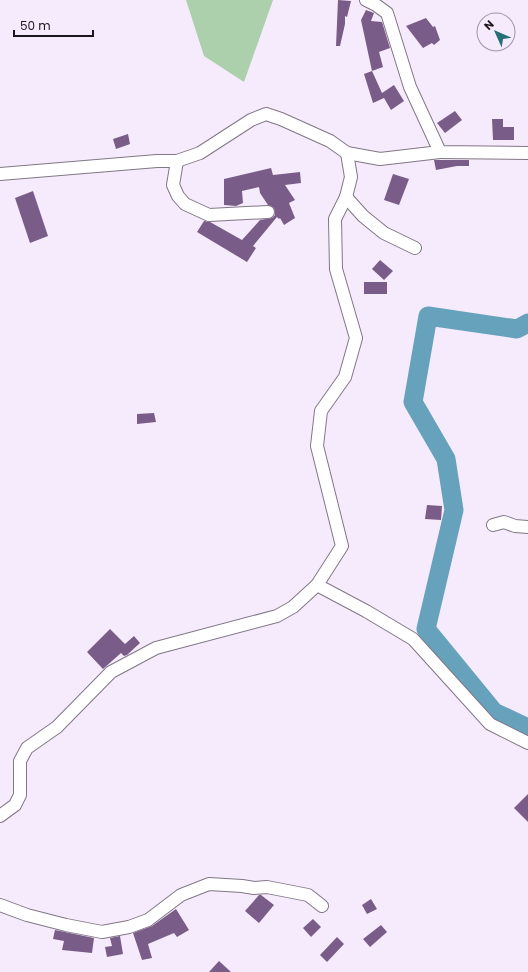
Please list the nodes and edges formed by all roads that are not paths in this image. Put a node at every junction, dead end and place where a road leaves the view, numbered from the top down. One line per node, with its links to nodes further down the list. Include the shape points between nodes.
1 (366, 0): 2 (street, via 387,13 410,87)
2 (440, 152): 3 (street, via 380,159); 4 (street)
3 (347, 153): 5 (street, via 330,141 266,114 251,120 200,154); 7 (street, via 351,177)
4 (528, 153)
5 (176, 161): 6 (street); 8 (street, via 173,185 185,204 209,215)
6 (0, 174)
7 (346, 197): 9 (street, via 363,216 384,233); 12 (street, via 335,219 336,269 356,338 345,377 321,411 317,446 342,546)
8 (268, 212)
9 (415, 248)
10 (493, 525): 11 (street, via 504,522)
11 (528, 527)
12 (317, 585): 13 (street, via 413,639 490,724); 14 (street, via 293,607 277,616 156,648 111,672 58,727 27,748 20,761 20,794 15,805)
13 (528, 743)
14 (0, 816)
15 (0, 905): 16 (street, via 27,915 102,932 148,920 181,895 209,884 267,887 308,895)
16 (322, 906)

